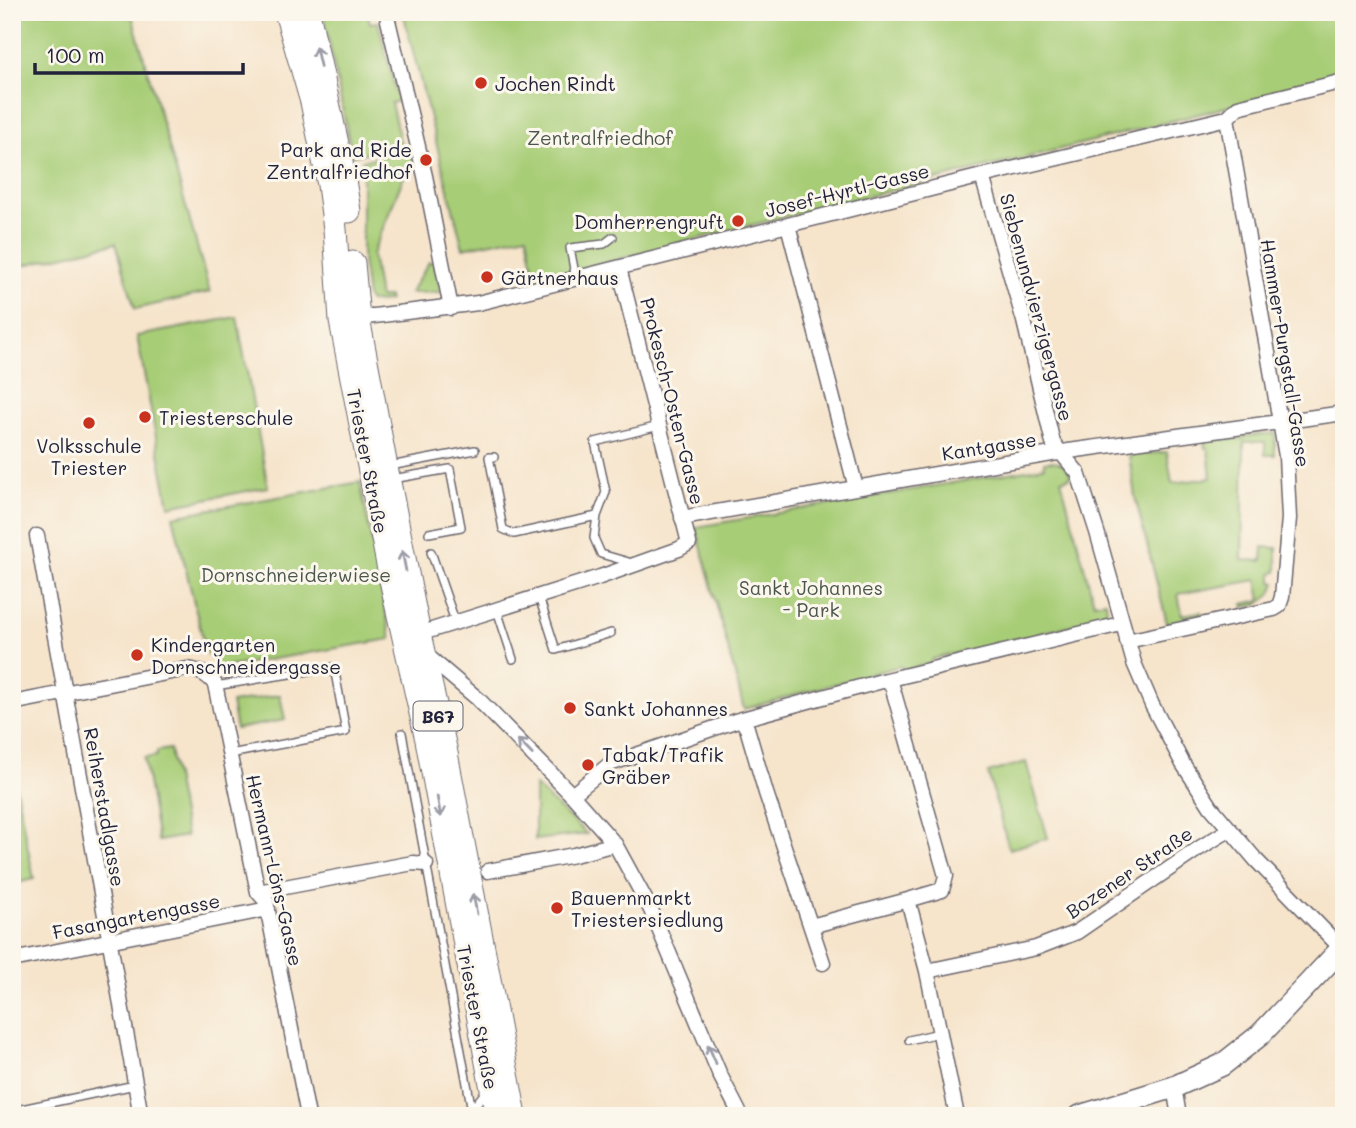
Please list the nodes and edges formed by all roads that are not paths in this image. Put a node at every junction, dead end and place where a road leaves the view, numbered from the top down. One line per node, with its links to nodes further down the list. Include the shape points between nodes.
1 (286, 12): 59 (main road, Triester Straße / B67, one-way to 59, via 312,102 329,185 341,321 427,740)
2 (308, 12): 12 (main road, Triester Straße / B67, one-way to 2, via 344,180)
3 (386, 12): 11 (street)
4 (1340, 82): 5 (street, Josef-Hyrtl-Gasse, via 1238,107)
5 (1227, 118): 6 (street, Josef-Hyrtl-Gasse); 14 (street, Hammer-Purgstall-Gasse)
6 (982, 176): 7 (street, Josef-Hyrtl-Gasse); 17 (street, Siebenundvierzigergasse, via 1053,443)
7 (788, 225): 9 (street, Josef-Hyrtl-Gasse); 20 (street)
8 (613, 237): 10 (lane, via 604,244 570,248)
9 (619, 268): 10 (street, Josef-Hyrtl-Gasse); 15 (street, Prokesch-Osten-Gasse)
10 (576, 279): 11 (street, Josef-Hyrtl-Gasse)
11 (451, 308): 12 (street, Josef-Hyrtl-Gasse)
12 (358, 318): 19 (main road, Triester Straße / B67)
13 (1344, 413): 14 (street, Kantgasse)
14 (1281, 422): 17 (street, Kantgasse); 32 (street, Hammer-Purgstall-Gasse, via 1289,517 1279,606)
15 (661, 426): 21 (lane, via 595,442 606,492); 22 (street, Prokesch-Osten-Gasse)
16 (475, 450): 19 (lane)
17 (1063, 454): 20 (street, Kantgasse); 30 (street, Siebenundvierzigergasse, via 1078,473)
18 (494, 457): 21 (lane, via 489,457 503,529 514,534)
19 (387, 473): 23 (lane, via 450,469 461,527); 33 (main road, Triester Straße / B67, one-way to 19)
20 (856, 488): 22 (street, Kantgasse)
21 (597, 516): 26 (lane, via 594,538 601,554)
22 (682, 518): 26 (street, Prokesch-Osten-Gasse, via 690,543)
23 (429, 533)
24 (37, 537): 37 (street, Reiherstadlgasse)
25 (431, 552): 29 (lane)
26 (636, 565): 27 (street)
27 (539, 596): 28 (street); 31 (lane, via 556,650)
28 (497, 609): 29 (street); 34 (lane)
29 (455, 621): 33 (street)
30 (1121, 624): 32 (street, Siebenundvierzigergasse); 35 (street)
31 (611, 633)
32 (1127, 641): 43 (street, Siebenundvierzigergasse, via 1183,764)
33 (421, 643): 42 (street, one-way to 33); 66 (main road, Triester Straße / B67, one-way to 33)
34 (513, 659)
35 (890, 679): 39 (street); 48 (street, via 946,876 942,890)
36 (212, 681): 37 (street, via 200,671 187,669); 41 (street, Hermann-Löns-Gasse); 41 (lane, via 334,667 346,732)
37 (65, 693): 38 (street); 51 (street, Reiherstadlgasse)
38 (12, 703)
39 (741, 719): 42 (street, via 610,764); 50 (street)
40 (402, 733): 45 (lane)
41 (229, 754): 47 (street, Hermann-Löns-Gasse)
42 (572, 795): 44 (street)
43 (1229, 830): 52 (street, Siebenundvierzigergasse); 55 (street, Bozener Straße, via 1077,932 1036,948)
44 (615, 844): 46 (street); 67 (street, one-way to 44, via 651,910)
45 (426, 864): 47 (street); 62 (lane)
46 (488, 871)
47 (258, 892): 49 (street, Hermann-Löns-Gasse)
48 (908, 900): 50 (street); 55 (street)
49 (268, 909): 51 (street, Fasangartengasse); 64 (street, Hermann-Löns-Gasse)
50 (811, 926): 54 (street)
51 (111, 942): 53 (street, Fasangartengasse); 58 (street, Reiherstadlgasse)
52 (1343, 947): 60 (main road, via 1236,1055 1207,1074)
53 (12, 960)
54 (823, 963)
55 (927, 971): 56 (street)
56 (939, 1033): 57 (lane); 68 (street)
57 (909, 1040)
58 (136, 1084): 61 (lane); 63 (street, Reiherstadlgasse)
59 (491, 1084): 62 (lane); 65 (main road, Triester Straße / B67)
60 (1174, 1087): 69 (main road); 70 (street)
61 (12, 1111)
62 (472, 1113)
63 (141, 1116)
64 (307, 1116)
65 (497, 1116)
66 (515, 1116)
67 (741, 1116)
68 (957, 1116)
69 (1080, 1116)
70 (1179, 1116)

